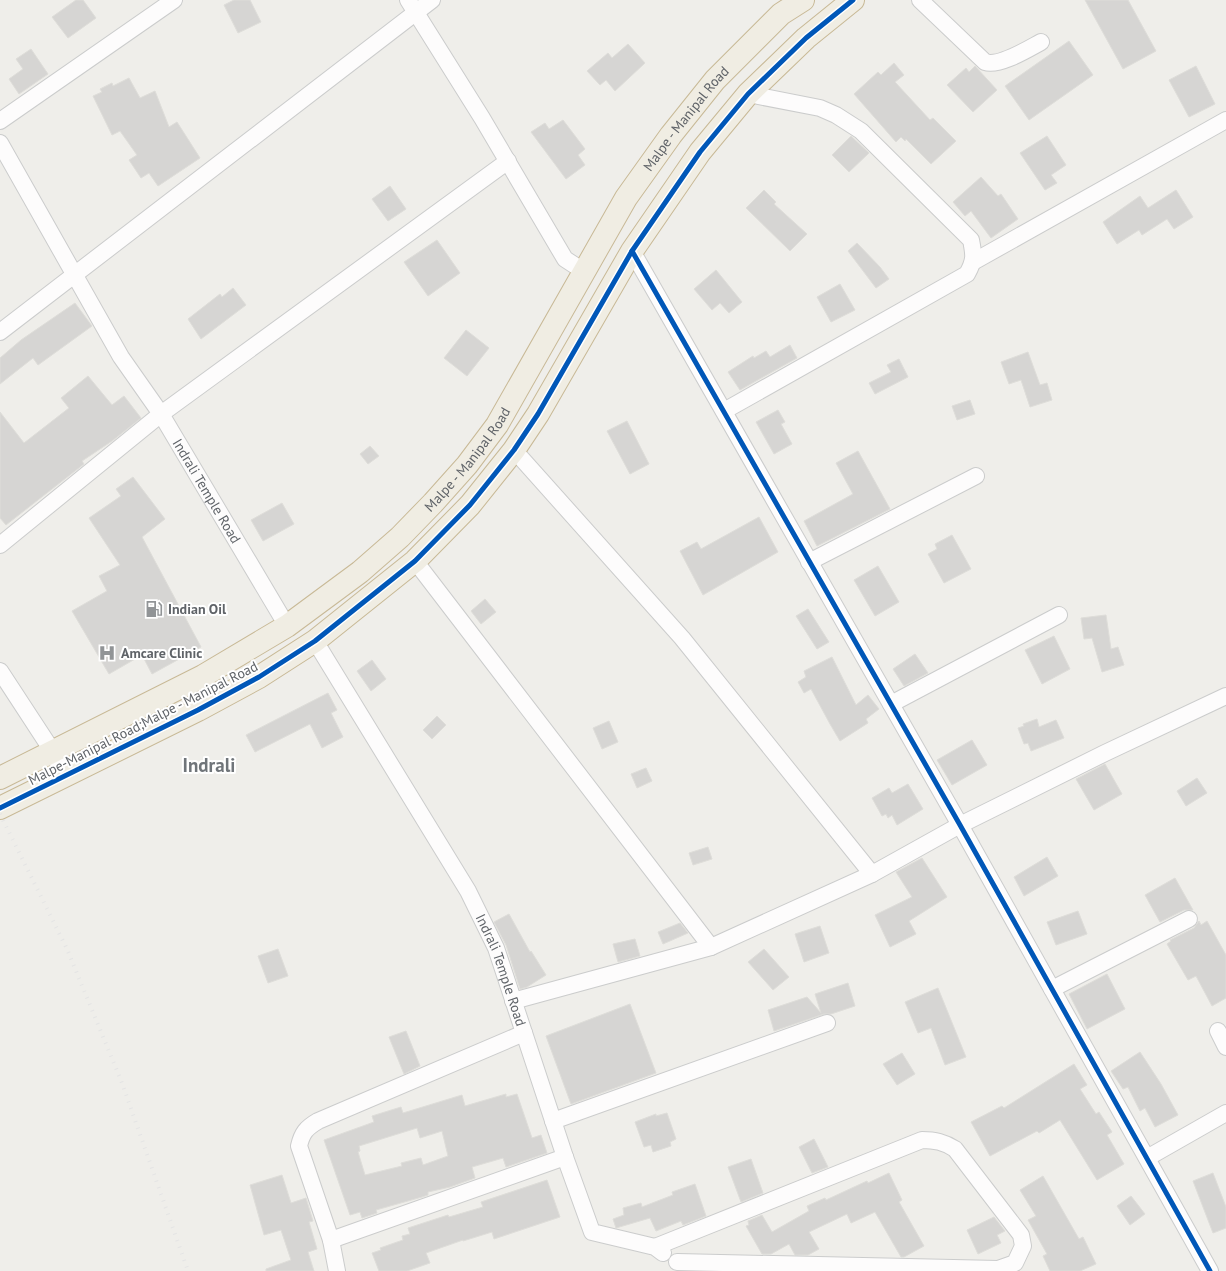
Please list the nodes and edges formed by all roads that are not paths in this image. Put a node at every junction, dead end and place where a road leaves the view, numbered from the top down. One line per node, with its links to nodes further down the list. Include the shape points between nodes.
1 (174, 0): 10 (street)
2 (432, 0): 6 (street)
3 (803, 0): 15 (highway, Malpe - Manipal Road, via 781,14 714,80 626,198)
4 (853, 0): 8 (highway, Malpe-Manipal Road;Malpe - Manipal Road, via 806,38)
5 (920, 0): 7 (street, via 990,64)
6 (412, 6): 12 (street); 16 (street)
7 (1042, 42)
8 (748, 94): 13 (highway, Malpe-Manipal Road;Malpe - Manipal Road, via 700,152); 14 (street, via 820,108 861,131 970,240)
9 (1226, 120): 14 (street)
10 (0, 121)
11 (0, 143): 16 (street, Indrali Temple Road)
12 (508, 161): 15 (street, via 565,259); 19 (street)
13 (632, 251): 18 (street); 20 (highway, Malpe-Manipal Road;Malpe - Manipal Road)
14 (973, 262): 18 (street, via 967,274)
15 (585, 272): 22 (highway, Malpe - Manipal Road, via 497,425)
16 (75, 275): 17 (street); 19 (street, Indrali Temple Road, via 121,357)
17 (0, 332)
18 (724, 411): 26 (street)
19 (161, 414): 24 (street); 28 (street, Indrali Temple Road)
20 (514, 450): 23 (highway, Malpe-Manipal Road;Malpe - Manipal Road); 38 (street, via 682,638)
21 (976, 476): 26 (street)
22 (448, 487): 23 (highway); 28 (highway, Malpe - Manipal Road, via 400,537 360,572)
23 (470, 505): 25 (highway, Malpe-Manipal Road;Malpe - Manipal Road)
24 (0, 545)
25 (415, 561): 29 (highway, Malpe-Manipal Road;Malpe - Manipal Road); 40 (street)
26 (810, 562): 32 (street)
27 (1059, 615): 32 (street)
28 (287, 626): 33 (highway, Malpe - Manipal Road, via 203,676)
29 (315, 641): 34 (highway, Malpe-Manipal Road;Malpe - Manipal Road, via 259,677 198,710); 42 (street, Indrali Temple Road, via 468,891 496,948)
30 (0, 671): 33 (street)
31 (1226, 696): 37 (street)
32 (891, 704): 37 (street)
33 (53, 752): 34 (street); 35 (highway, Malpe - Manipal Road)
34 (64, 776): 36 (highway, Malpe-Manipal Road;Malpe - Manipal Road)
35 (0, 778)
36 (0, 808)
37 (960, 825): 38 (street); 41 (street)
38 (872, 874): 40 (street)
39 (1189, 918): 41 (street)
40 (712, 947): 42 (street)
41 (1052, 988): 50 (street)
42 (513, 1000): 45 (street, Indrali Temple Road)
43 (827, 1023): 48 (street)
44 (1218, 1031): 46 (street)
45 (524, 1033): 48 (street, Indrali Temple Road); 51 (street, via 307,1128 299,1146)
46 (1226, 1047)
47 (1226, 1113): 50 (street)
48 (553, 1121): 49 (street, Indrali Temple Road)
49 (565, 1157): 51 (street); 52 (street, Indrali Temple Road, via 592,1232)
50 (1147, 1158): 55 (street)
51 (331, 1240): 54 (street)
52 (655, 1248): 53 (street, Indrali Temple Road); 53 (street, via 927,1140 943,1142 955,1149 1021,1235 1023,1246 1015,1263 998,1269)
53 (677, 1267)
54 (337, 1271)
55 (1210, 1271)

